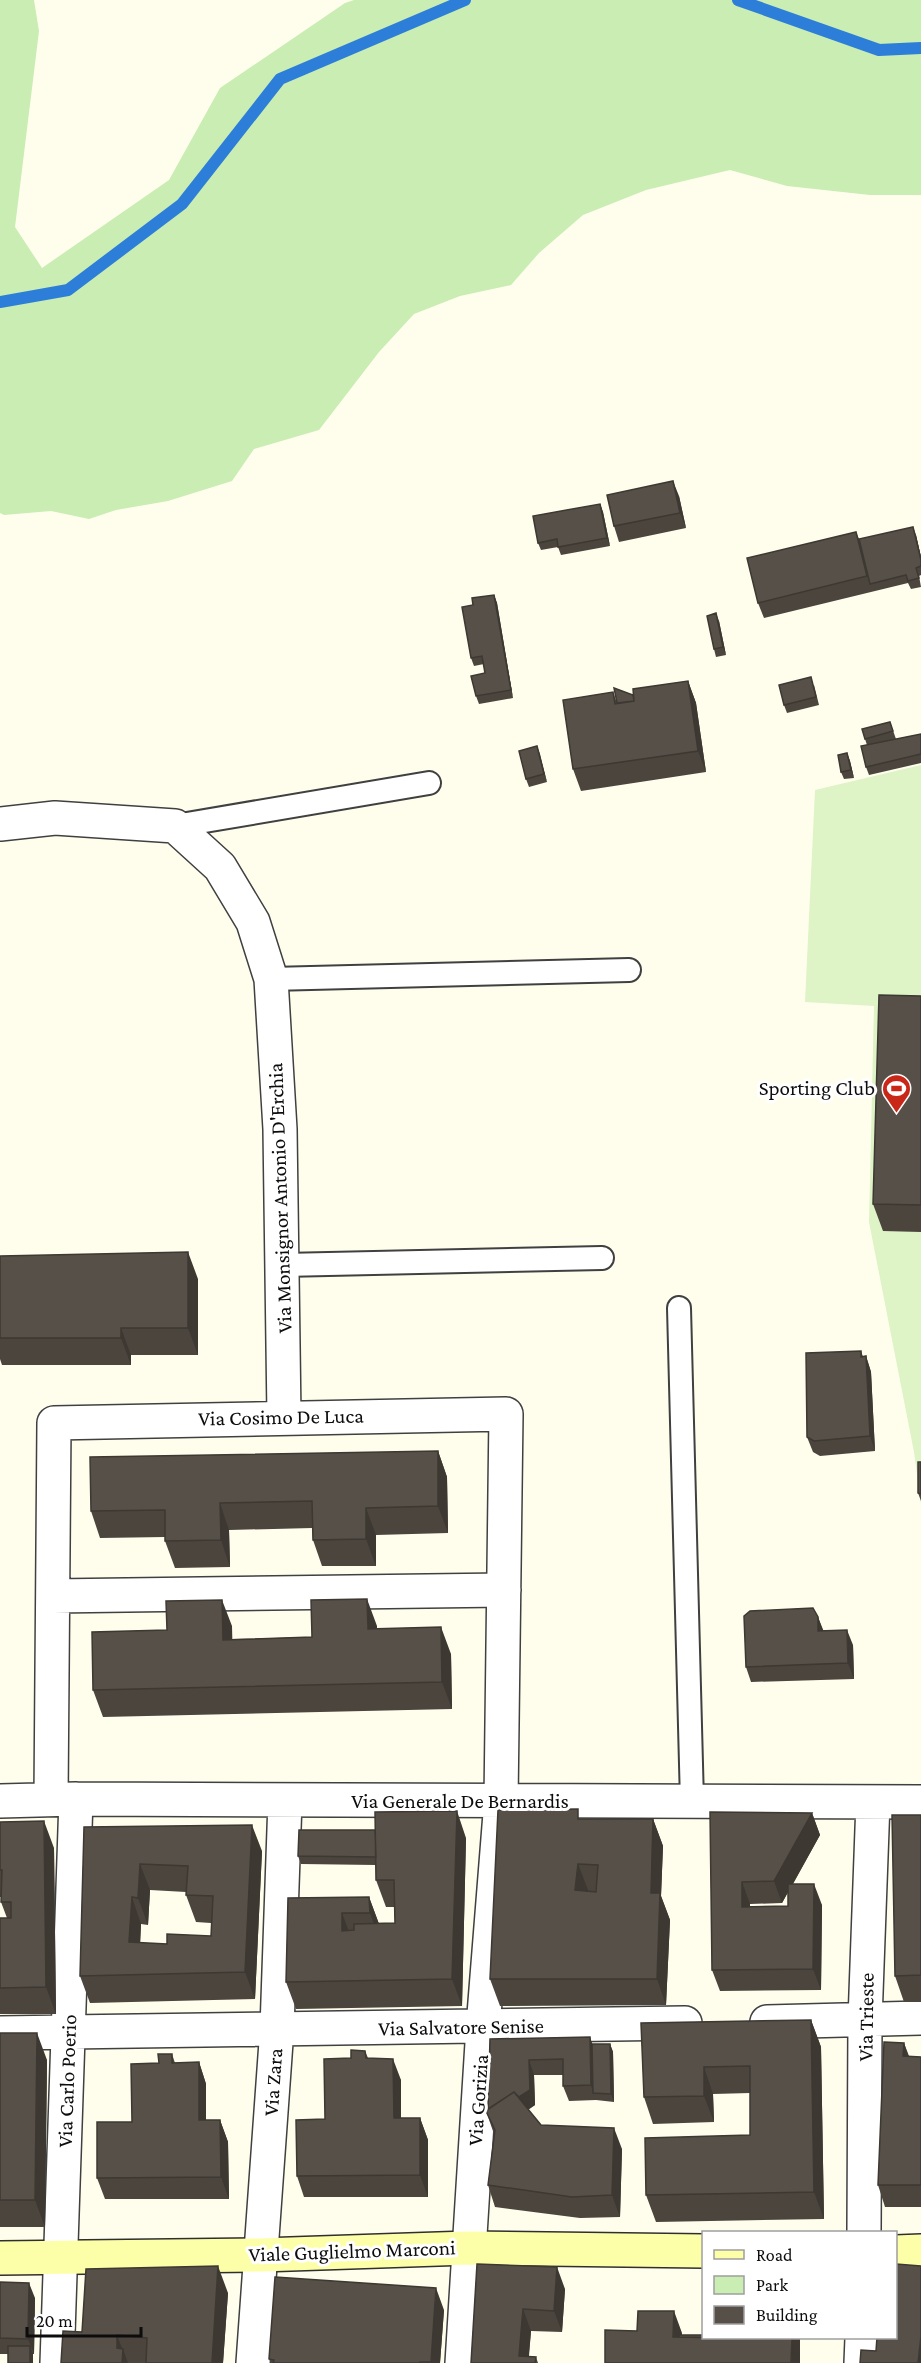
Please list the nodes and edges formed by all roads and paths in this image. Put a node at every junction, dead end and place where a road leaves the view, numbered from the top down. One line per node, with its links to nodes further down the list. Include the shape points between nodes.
1 (429, 783): 3 (lane)
2 (0, 824): 3 (street, via 55,818)
3 (175, 826): 5 (street, Via Monsignor Antonio D'Erchia, via 220,867 253,922)
4 (629, 970): 5 (lane)
5 (271, 979): 7 (street, Via Monsignor Antonio D'Erchia)
6 (602, 1258): 7 (lane)
7 (283, 1265): 9 (street, Via Monsignor Antonio D'Erchia)
8 (679, 1308): 16 (lane)
9 (284, 1416): 10 (street, Via Cosimo De Luca, via 506,1414); 11 (street, Via Cosimo De Luca, via 54,1423)
10 (504, 1590): 11 (street); 15 (street, Via Cosimo De Luca)
11 (53, 1596): 12 (street, Via Cosimo De Luca)
12 (63, 1799): 13 (street, Via Generale De Bernardis); 14 (street, Via Generale De Bernardis); 23 (street, Via Carlo Poerio)
13 (0, 1801)
14 (285, 1801): 15 (street, Via Generale De Bernardis); 22 (street, Via Zara)
15 (501, 1801): 16 (street, Via Generale De Bernardis); 21 (street, Via Gorizia)
16 (692, 1802): 18 (street, Via Generale De Bernardis)
17 (921, 1802): 18 (street, Via Generale De Bernardis)
18 (873, 1803): 20 (street, Via Trieste)
19 (921, 2018): 20 (street, Via Salvatore Senise)
20 (865, 2020): 21 (street, Via Salvatore Senise); 25 (street, Via Trieste)
21 (483, 2027): 22 (street, Via Salvatore Senise); 26 (street, Via Gorizia)
22 (277, 2028): 23 (street, Via Salvatore Senise); 30 (street, Via Zara)
23 (68, 2031): 24 (street, Via Salvatore Senise); 31 (street, Via Carlo Poerio)
24 (0, 2033)
25 (864, 2231)
26 (468, 2248): 27 (street, Viale Guglielmo Marconi); 30 (street, Viale Guglielmo Marconi); 36 (street, Via Gorizia)
27 (702, 2251)
28 (921, 2251): 29 (street)
29 (897, 2252)
30 (261, 2255): 31 (street, Viale Guglielmo Marconi); 35 (street, Via Zara)
31 (62, 2256): 32 (street, Viale Guglielmo Marconi); 34 (street, Via Carlo Poerio)
32 (0, 2258)
33 (862, 2339): 37 (street)
34 (57, 2363)
35 (253, 2363)
36 (462, 2363)
37 (861, 2363)

